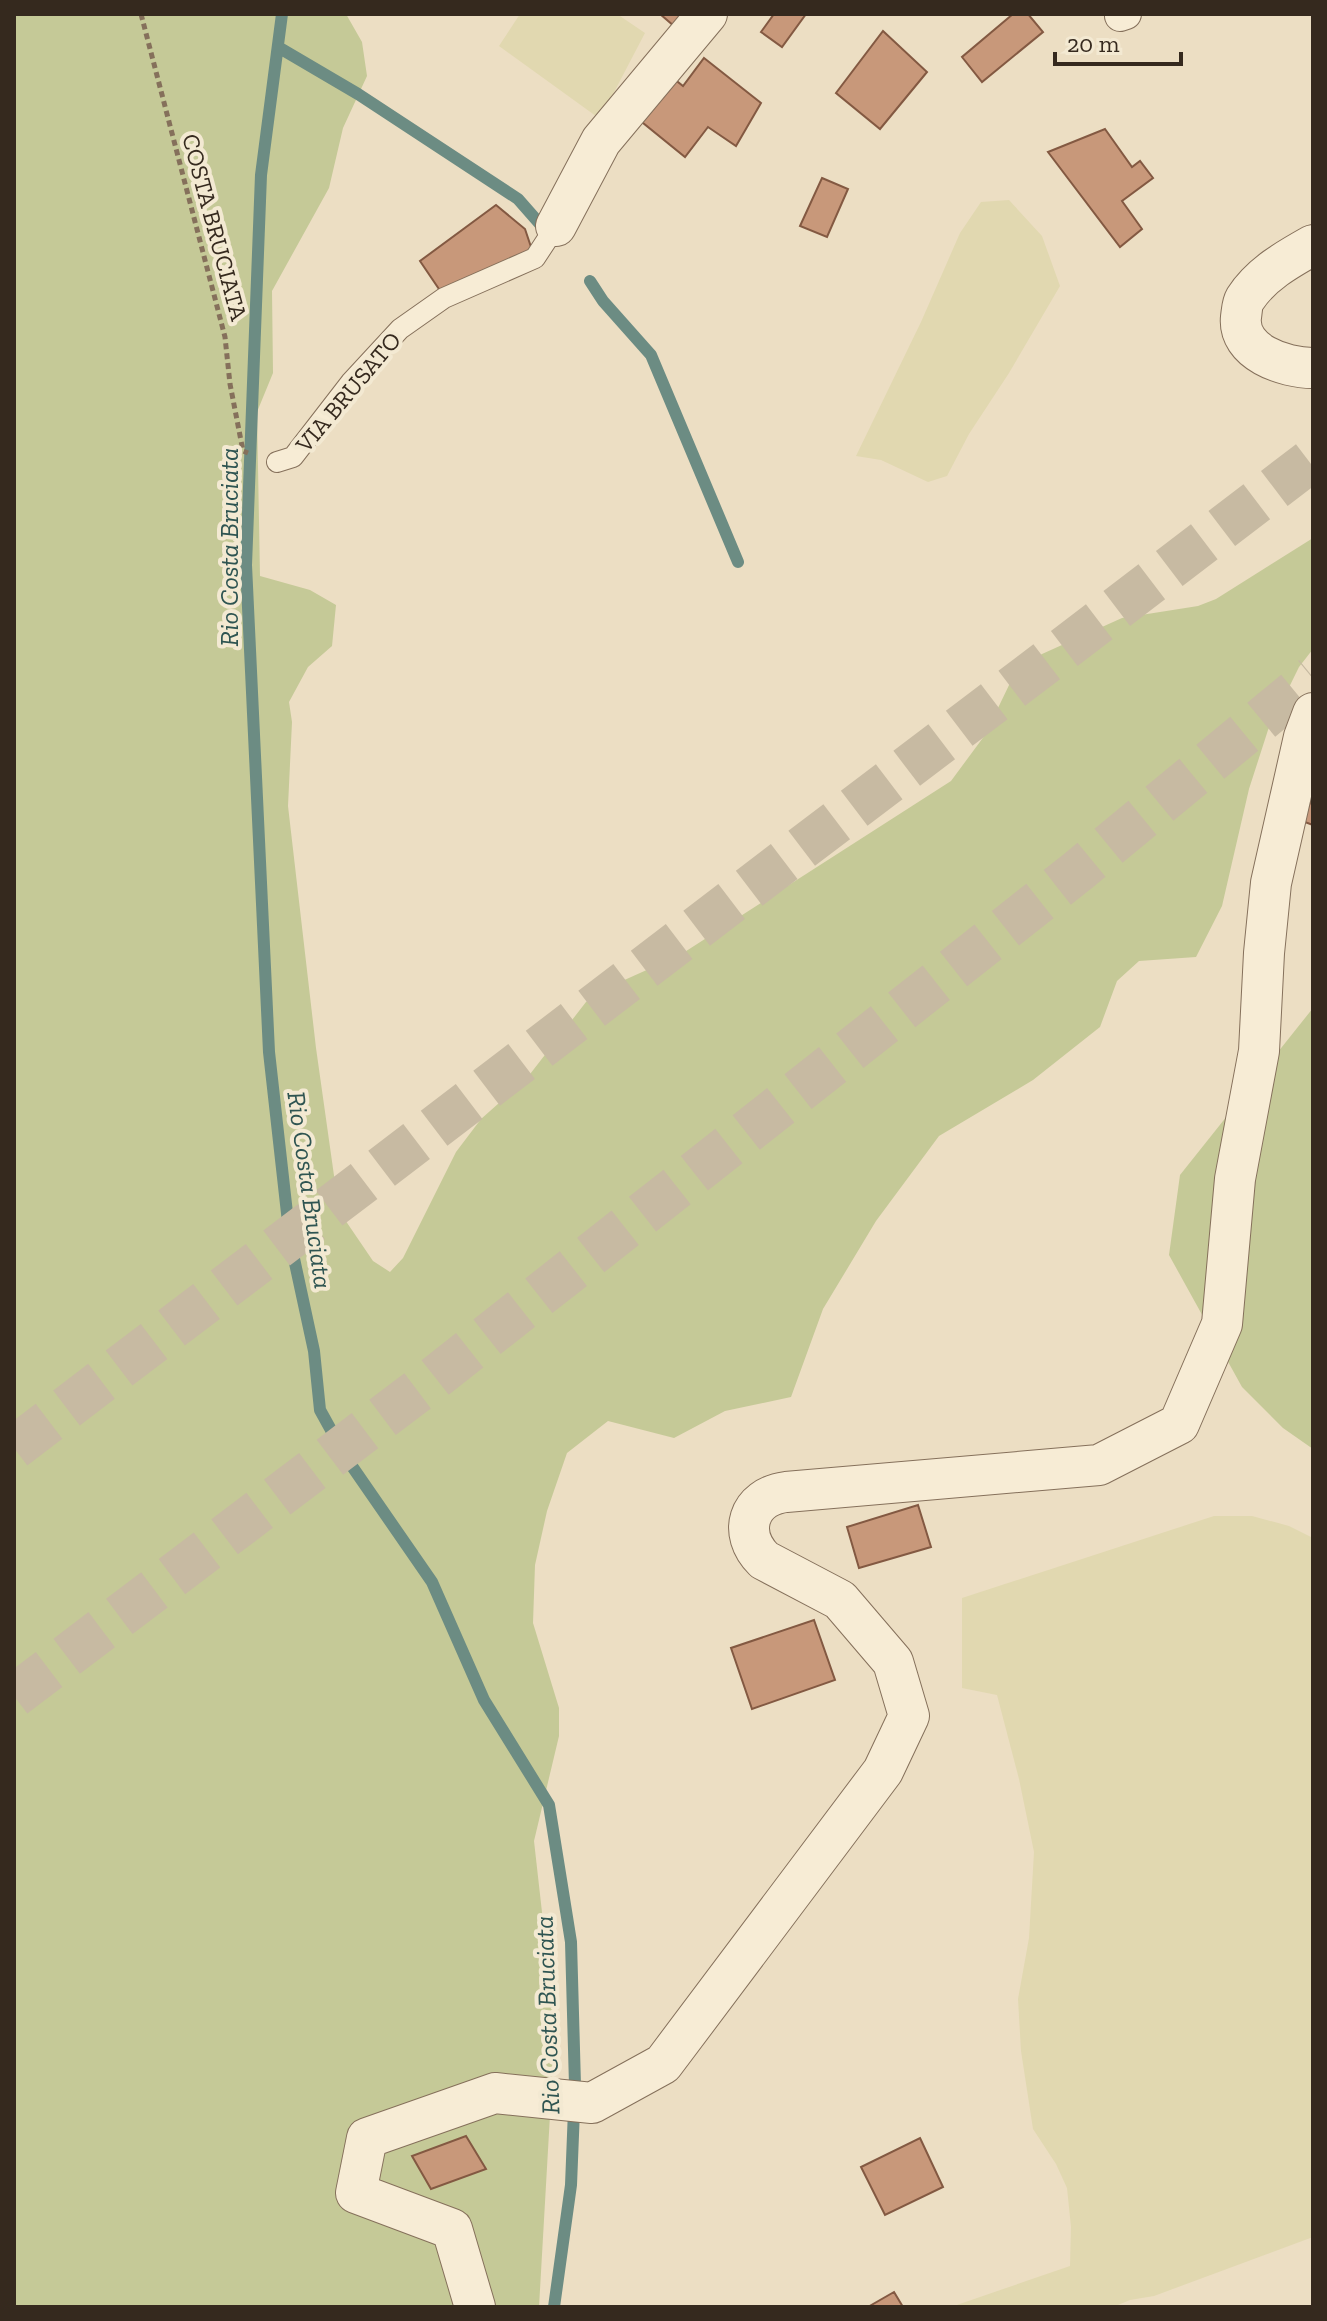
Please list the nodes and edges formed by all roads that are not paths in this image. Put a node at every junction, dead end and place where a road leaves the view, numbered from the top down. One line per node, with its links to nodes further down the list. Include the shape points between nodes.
1 (707, 14): 2 (street, VIA BRUSATO, via 601,141)
2 (556, 226): 5 (lane, VIA BRUSATO, via 535,258 444,298 400,329 293,457)
3 (1313, 245): 4 (street, via 1259,281 1243,302 1240,325 1252,349)
4 (1313, 368)
5 (277, 462)
6 (1313, 713): 7 (street, via 1271,883 1259,1051 1235,1179 1222,1324 1179,1424 1099,1465 774,1494 755,1508 749,1529 756,1552 840,1600 893,1662 909,1716 883,1771 663,2064 592,2103 495,2093 367,2138 356,2193 452,2229)
7 (475, 2307)

